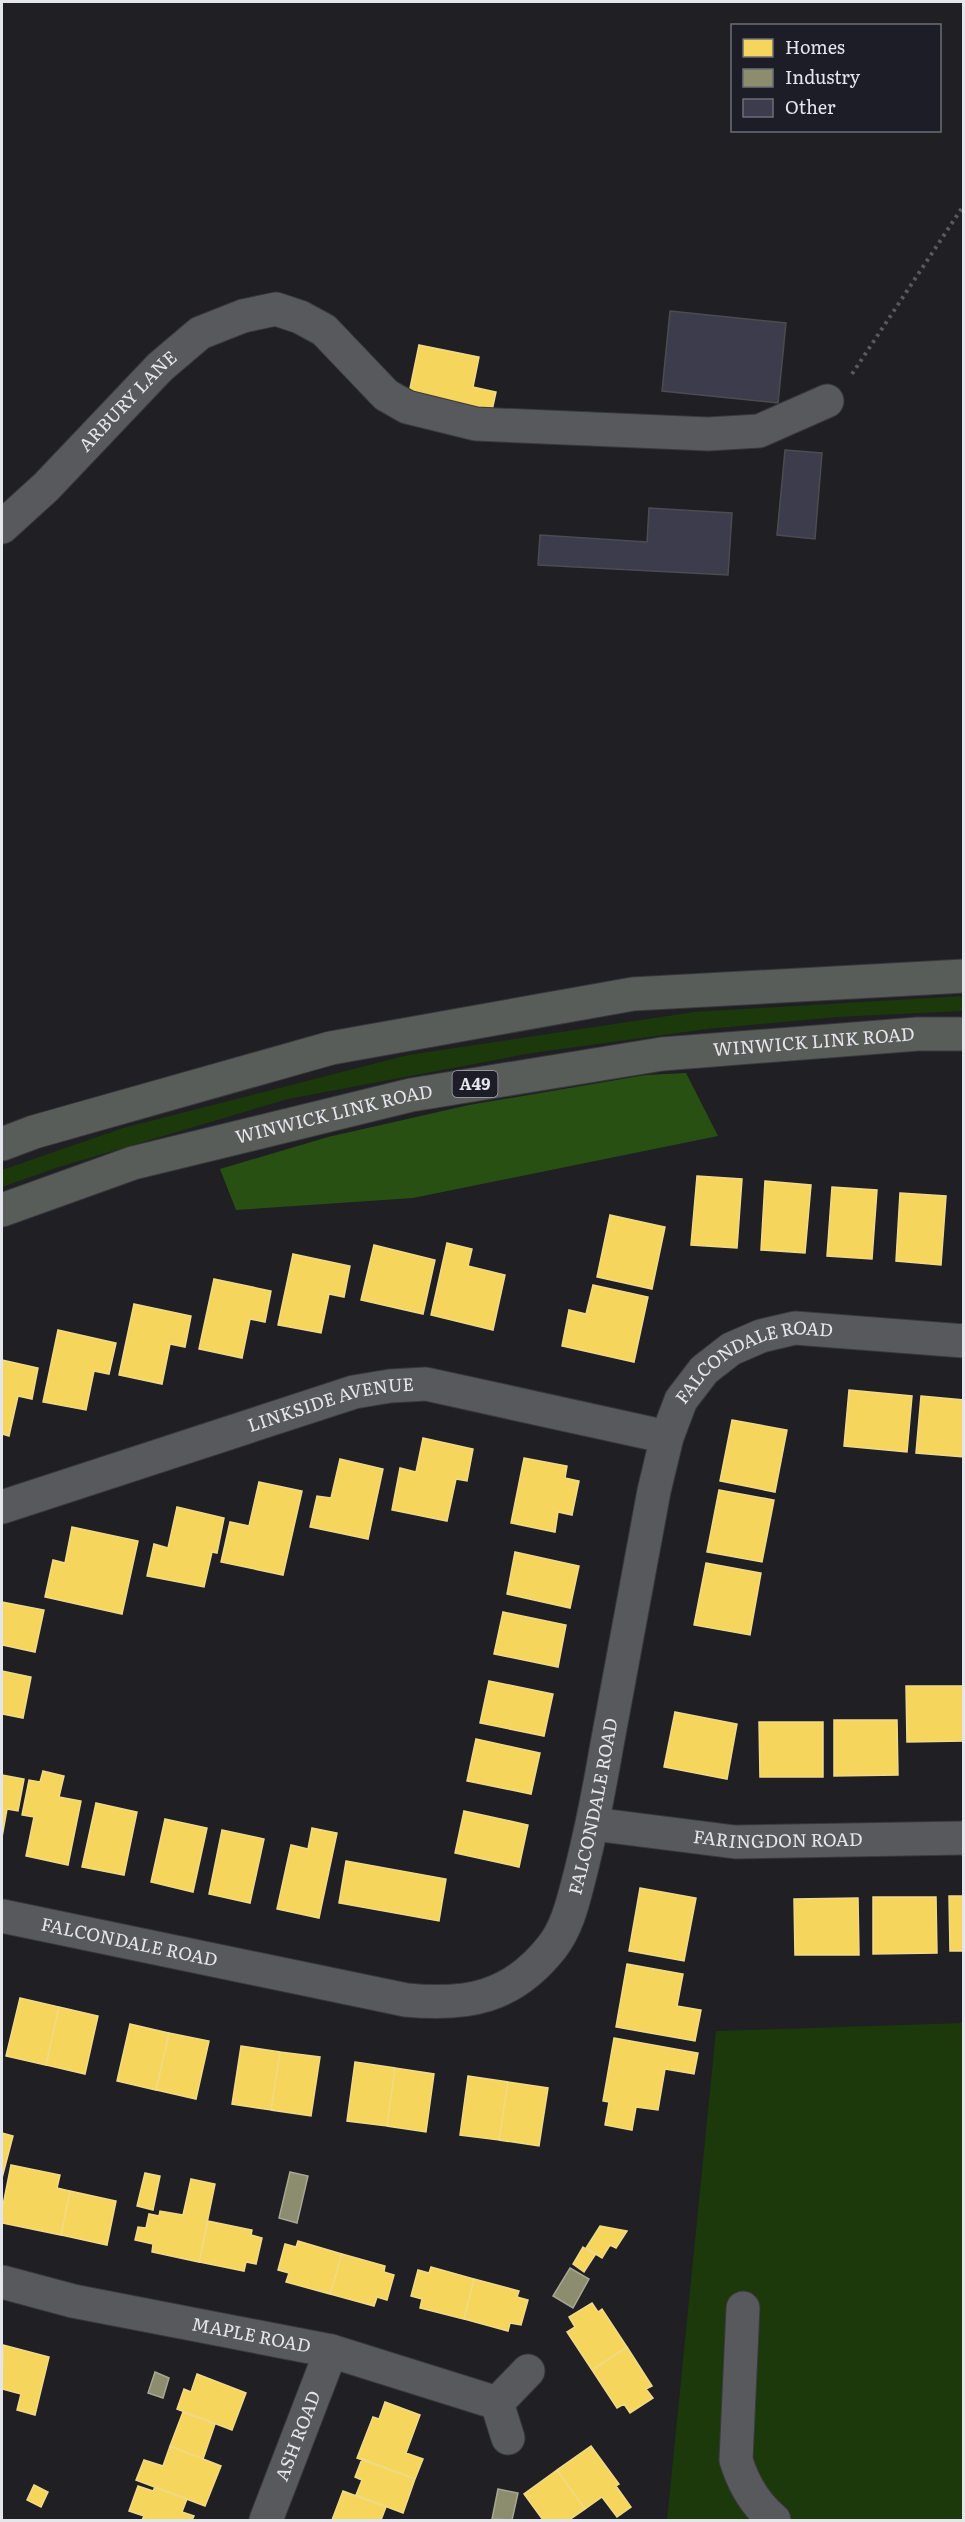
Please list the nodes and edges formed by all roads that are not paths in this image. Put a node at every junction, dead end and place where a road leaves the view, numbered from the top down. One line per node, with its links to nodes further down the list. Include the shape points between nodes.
1 (827, 401): 2 (street, ARBURY LANE, via 759,431 708,434 476,424 407,406 386,395 324,330 276,309 243,316 200,333 160,367 46,487)
2 (2, 527)
3 (963, 976): 5 (main road, via 610,998 331,1048)
4 (963, 1034): 6 (main road, WINWICK LINK ROAD / A49, via 662,1053 411,1095 133,1163)
5 (2, 1144)
6 (2, 1210)
7 (963, 1341): 8 (street, FALCONDALE ROAD, via 795,1328 761,1336 731,1349 704,1370 681,1400)
8 (667, 1437): 9 (street, LINKSIDE AVENUE, via 426,1384 390,1386 354,1392); 10 (street, FALCONDALE ROAD)
9 (2, 1507)
10 (593, 1824): 11 (street, FARINGDON ROAD, via 735,1842); 12 (street, FALCONDALE ROAD, via 570,1911 553,1946 530,1970 503,1989 472,2000 406,2000)
11 (963, 1838)
12 (2, 1916)
13 (2, 2282): 15 (street, MAPLE ROAD, via 73,2301)
14 (743, 2308): 20 (street, via 736,2460 752,2495)
15 (331, 2351): 17 (street, MAPLE ROAD); 19 (street, ASH ROAD)
16 (528, 2371): 17 (street)
17 (497, 2403): 18 (street)
18 (508, 2438)
19 (266, 2520)
20 (774, 2520)

